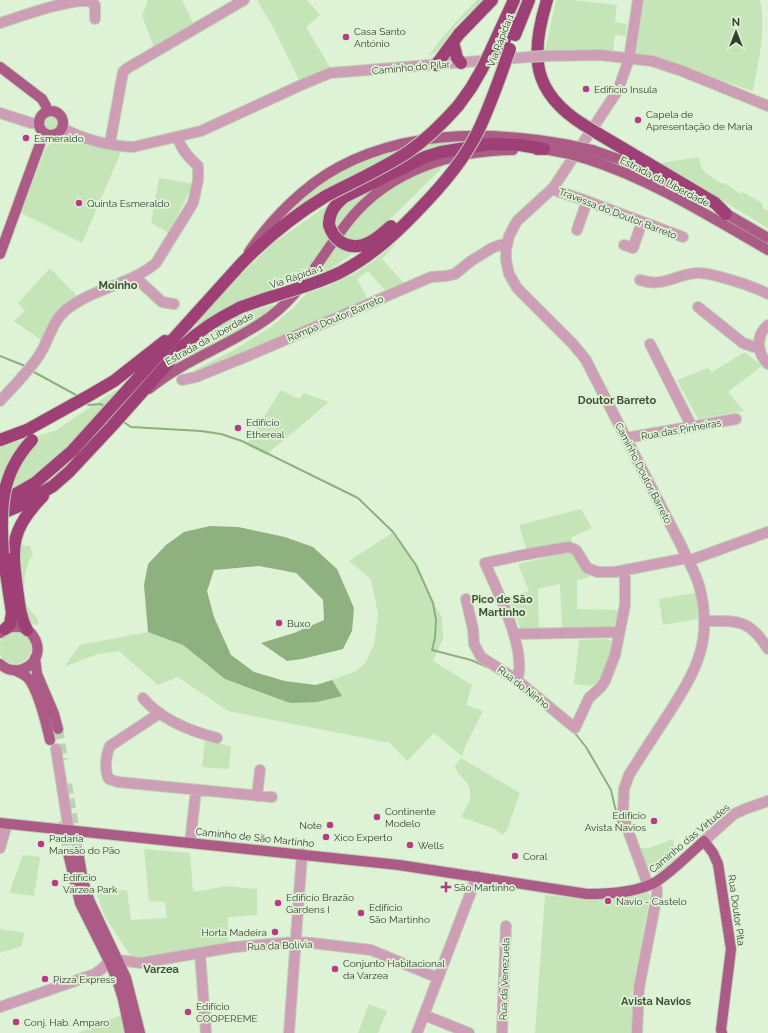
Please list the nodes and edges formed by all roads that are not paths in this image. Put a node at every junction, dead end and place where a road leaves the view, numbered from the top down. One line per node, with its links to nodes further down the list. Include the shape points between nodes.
1 (244, 0): 23 (street, via 123,72)
2 (492, 0): 10 (highway)
3 (514, 0): 11 (highway, Via Rápida 1)
4 (521, 0): 11 (highway)
5 (529, 0): 11 (highway, Via Rápida 1)
6 (547, 0): 28 (highway, bridge, via 540,22 538,67 542,80 560,109 715,203)
7 (638, 0): 12 (street)
8 (94, 19): 9 (street, via 95,5 87,1 72,2)
9 (0, 23)
10 (453, 42): 13 (highway); 14 (highway)
11 (501, 49): 24 (highway, bridge, via 470,130 458,152 440,176 382,234 365,244 343,244 333,234 329,218 334,206 344,197 425,157 441,152 490,144); 37 (highway, Via Rápida 1, bridge, via 482,69 458,106 432,133 388,164 298,213 259,245); 50 (highway, Via Rápida 1, bridge, via 485,114 468,150 445,181 402,227 366,258 338,273 239,308 210,324 173,356)
12 (630, 59): 13 (street, Caminho do Pilar, bridge, via 589,54); 16 (street, Caminho do Pilar, via 652,61 682,71); 26 (street, via 618,90)
13 (461, 63): 14 (street, Caminho do Pilar)
14 (436, 65): 22 (street, Caminho do Pilar, via 330,73 201,131)
15 (0, 67): 17 (main road, via 42,98)
16 (768, 106)
17 (47, 112): 19 (main road, via 41,116); 20 (main road, via 54,112 60,116)
18 (0, 113): 19 (street)
19 (39, 123): 21 (main road)
20 (62, 128): 21 (main road, via 53,135); 23 (street, Caminho do Pilar, via 79,136)
21 (44, 133): 36 (main road)
22 (178, 137): 23 (street, Caminho do Pilar, via 133,147); 38 (street, via 182,148 199,169 193,203 156,263)
23 (110, 144)
24 (544, 149): 25 (main road, Estrada da Liberdade); 50 (main road, Estrada da Liberdade, via 495,151 445,159 392,182 374,195 351,218 313,271 284,305 249,331 167,376)
25 (567, 149): 28 (main road, Estrada da Liberdade, bridge, via 592,150 621,160); 35 (main road, Estrada da Liberdade, bridge, via 640,179); 37 (main road, Estrada da Liberdade, via 537,139 448,137 397,145 362,156 339,167 300,194 260,236)
26 (552, 188): 27 (street, Travessa do Doutor Barreto); 34 (street, via 517,222 509,236)
27 (587, 201): 29 (street, Travessa do Doutor Barreto); 30 (street)
28 (726, 214): 32 (main road, Estrada da Liberdade)
29 (642, 222): 31 (street, Travessa do Doutor Barreto); 33 (street, via 633,248)
30 (577, 230)
31 (683, 237)
32 (768, 238)
33 (624, 245)
34 (506, 249): 48 (street, Rampa Doutor Barreto, via 500,245 492,248 455,274 431,277 250,355 196,377); 54 (street, Caminho Doutor Barreto, via 509,274 517,288 580,352)
35 (768, 250)
36 (0, 254)
37 (241, 264): 43 (highway, Via Rápida 1)
38 (135, 277): 41 (street, via 162,302); 49 (street, via 93,293 66,310 55,322 39,356)
39 (640, 280): 40 (street, via 660,282 703,273)
40 (768, 294)
41 (174, 304)
42 (698, 307): 46 (street, via 743,343)
43 (188, 323): 51 (highway, via 114,381); 57 (highway, Via Rápida 1, via 72,451 35,483)
44 (768, 325): 46 (street, via 761,333)
45 (650, 344): 53 (street)
46 (759, 347): 47 (street, via 761,357)
47 (768, 364)
48 (182, 380)
49 (0, 401)
50 (132, 403): 56 (highway, Via Rápida 1, via 89,452)
51 (64, 410): 55 (highway, via 19,434); 66 (highway, bridge, via 32,440 15,462 4,487 0,528 12,613 10,624)
52 (736, 419): 53 (street, Rua das Pinheiras)
53 (692, 427): 54 (street, Rua das Pinheiras)
54 (626, 438): 60 (street, Caminho Doutor Barreto)
55 (0, 440)
56 (52, 486): 58 (highway, Via Rápida 1); 65 (highway, via 24,518 14,544 13,558 20,610)
57 (0, 503)
58 (0, 514)
59 (768, 532): 60 (street)
60 (688, 559): 61 (street); 64 (street, Caminho Doutor Barreto, via 700,588)
61 (625, 570): 67 (street, via 625,600); 68 (street, via 590,570 576,550 569,546 485,563)
62 (0, 591): 66 (highway, via 4,620)
63 (466, 599): 73 (street, Rua do Ninho, via 477,651 481,657)
64 (704, 621): 69 (street, via 744,624 758,634); 93 (street, Caminho Doutor Barreto, via 702,648 692,677 632,770 624,789 624,817)
65 (27, 630): 66 (main road, via 9,627); 70 (main road, via 36,642)
66 (2, 631)
67 (619, 632): 68 (street); 73 (street, Rua do Ninho, via 615,655 605,681 589,698 575,728)
68 (514, 634): 73 (street, via 520,667)
69 (768, 649)
70 (35, 658): 72 (main road, via 27,667); 76 (main road, via 37,674)
71 (0, 664): 72 (main road)
72 (14, 670): 78 (main road, via 24,675 33,686)
73 (517, 680)
74 (143, 698): 75 (street)
75 (160, 713): 77 (street, via 183,727); 81 (street, via 110,746 107,776 115,781)
76 (58, 729)
77 (217, 738)
78 (50, 740)
79 (56, 749): 86 (street)
80 (260, 770): 82 (street)
81 (196, 790): 82 (street); 88 (street)
82 (257, 796): 83 (street)
83 (272, 797)
84 (768, 801): 87 (street, Caminho das Virtudes, via 734,814)
85 (4, 824): 86 (main road, Caminho de São Martinho); 89 (street)
86 (69, 831): 88 (main road, Caminho de São Martinho)
87 (704, 841): 93 (main road, Caminho das Virtudes); 113 (main road, Rua Doutor Pita, via 718,864 731,949)
88 (190, 843): 91 (main road, Caminho de São Martinho)
89 (0, 848)
90 (73, 852): 97 (main road, via 80,903)
91 (302, 854): 92 (main road, Caminho de São Martinho); 95 (street)
92 (477, 876): 93 (main road, Caminho de São Martinho, via 587,894 611,893); 102 (street)
93 (651, 884): 112 (street, Caminho Doutor Barreto, via 657,889 657,895 638,988)
94 (506, 926): 111 (street, Rua da Venezuela)
95 (296, 942): 96 (street, Rua da Bolívia, via 234,947); 102 (street, Rua da Bolívia, via 371,950); 108 (street)
96 (200, 953): 98 (street, Rua da Bolívia); 107 (street)
97 (114, 960): 98 (street, Rua da Bolívia); 99 (street); 100 (main road); 101 (main road)
98 (142, 963): 101 (street, Rua da Bolívia, via 131,968)
99 (95, 974): 100 (street); 103 (street)
100 (116, 977): 105 (main road)
101 (126, 978): 106 (main road)
102 (438, 978): 104 (street)
103 (0, 1007)
104 (424, 1016): 109 (street); 110 (street)
105 (130, 1033)
106 (140, 1033)
107 (206, 1033)
108 (289, 1033)
109 (417, 1033)
110 (469, 1033)
111 (502, 1033)
112 (637, 1033)
113 (722, 1033)

